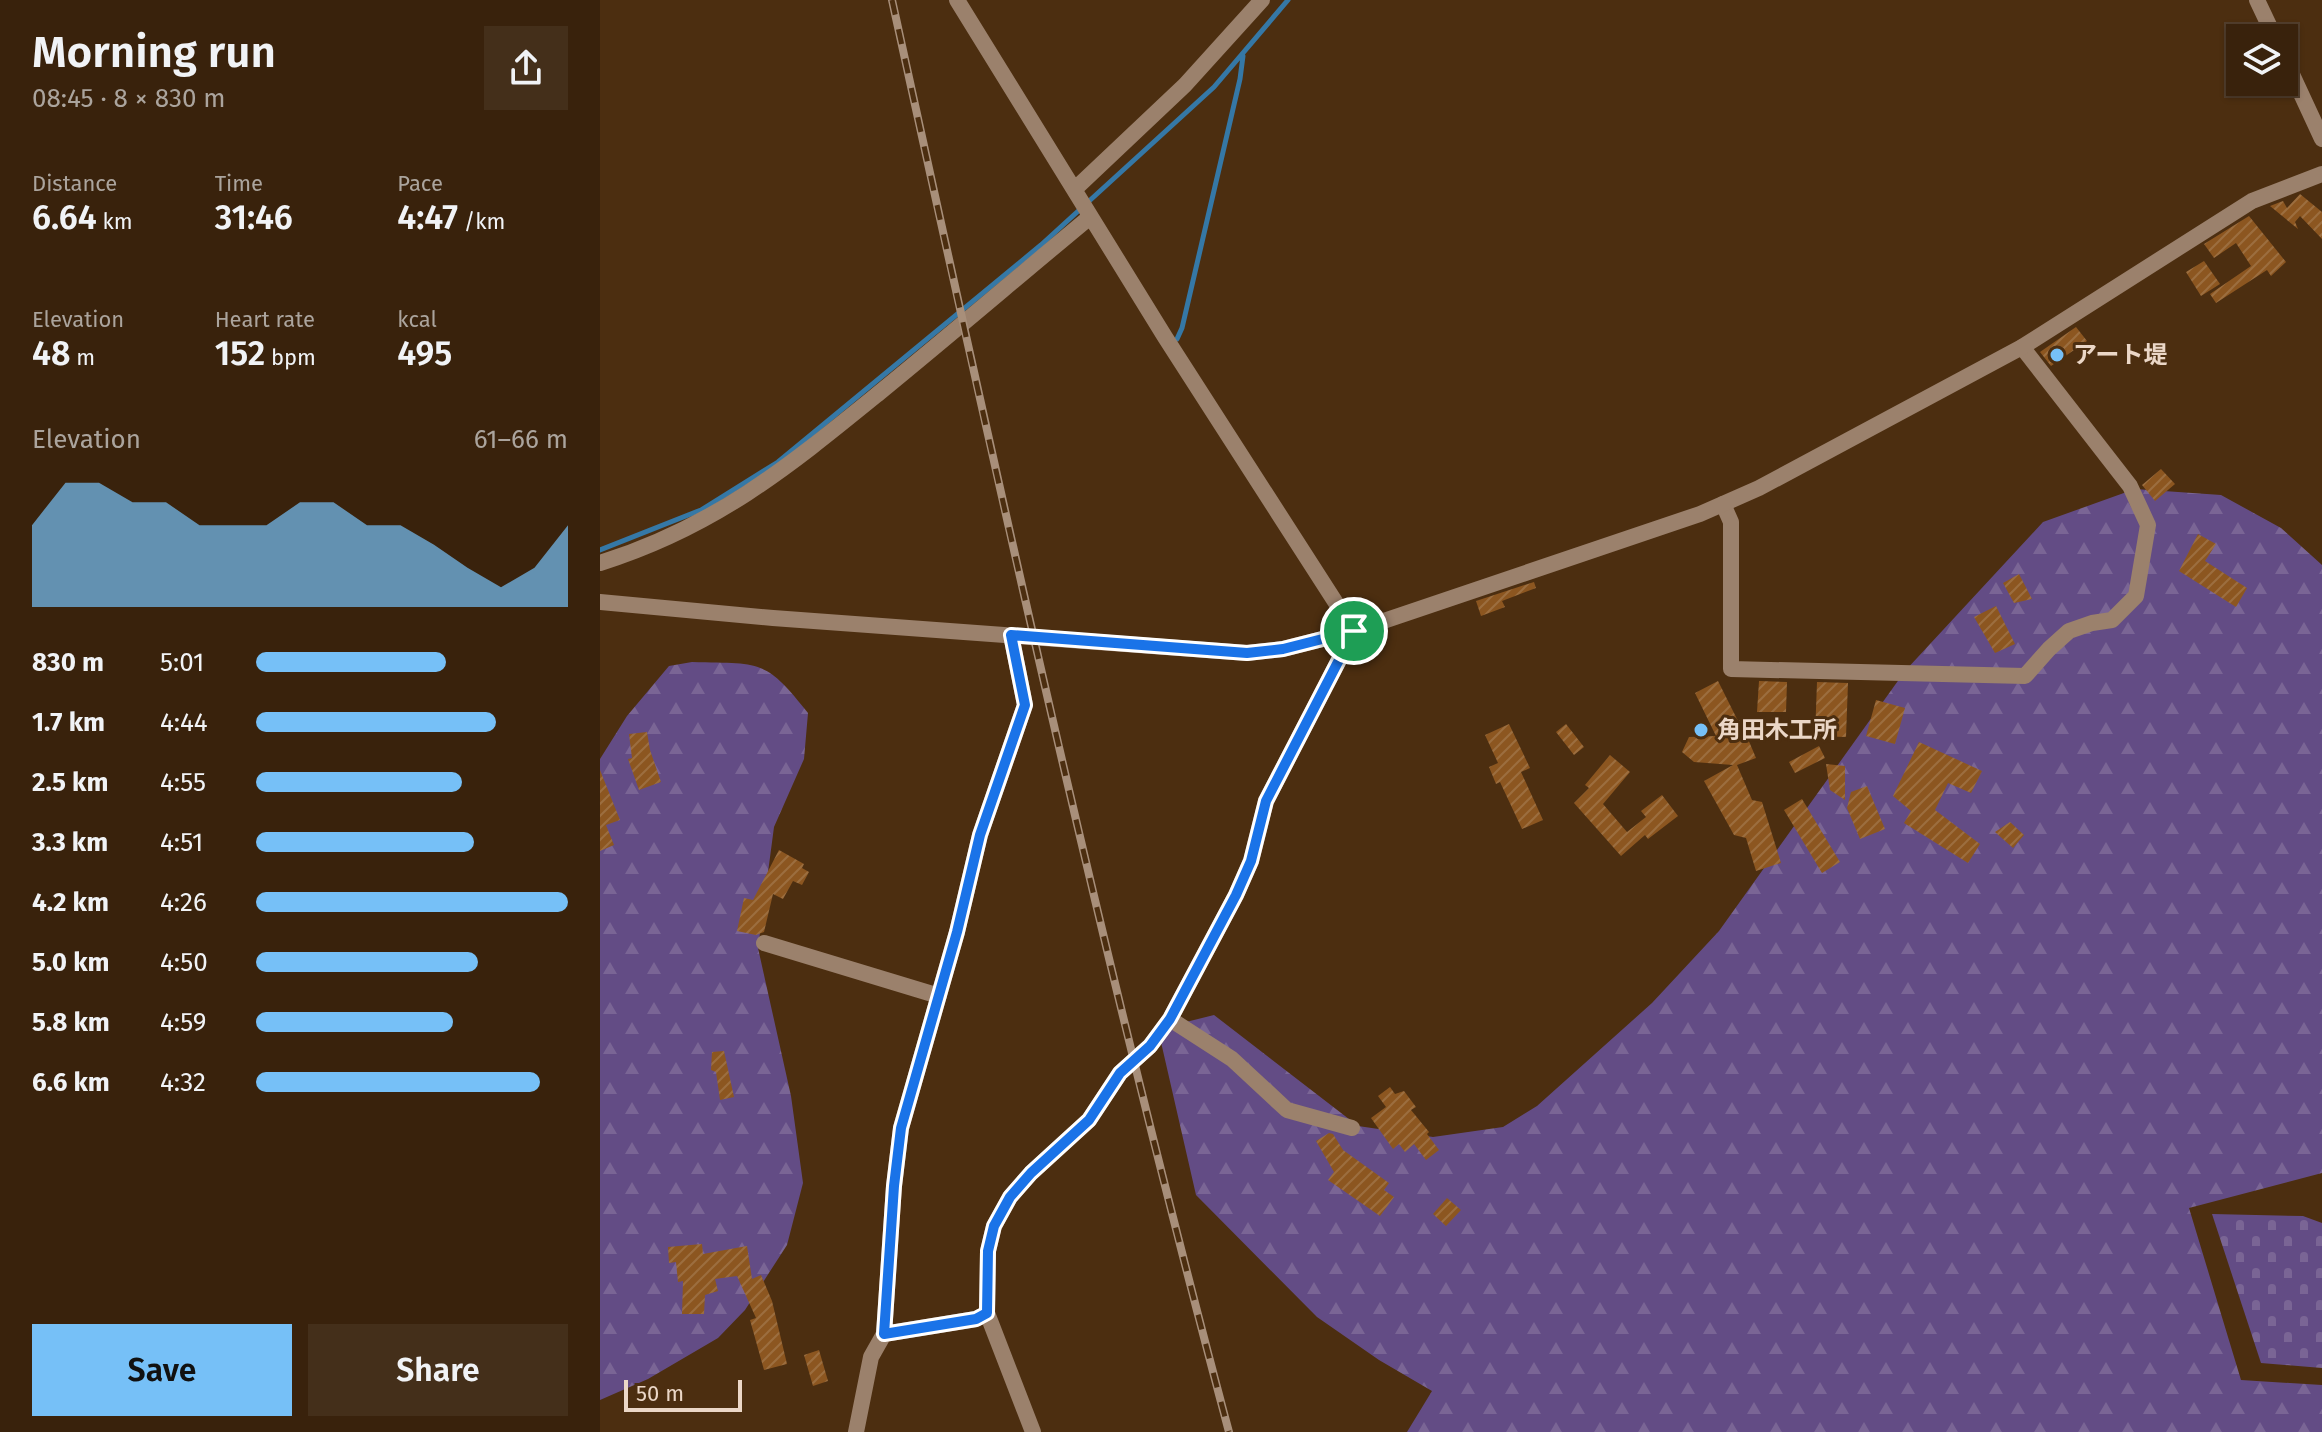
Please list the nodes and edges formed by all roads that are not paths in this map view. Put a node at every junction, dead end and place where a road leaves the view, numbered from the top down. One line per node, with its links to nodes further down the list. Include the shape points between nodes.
1 (957, 0): 8 (street)
2 (1262, 0): 8 (street)
3 (2257, 0): 4 (street)
4 (2268, 24)
5 (2298, 87): 6 (street)
6 (2322, 139)
7 (2322, 174): 9 (street, via 2252,201)
8 (1083, 204): 11 (street, via 788,467 684,530); 13 (street)
9 (2022, 347): 10 (street); 10 (street, via 2130,486 2148,525 2136,596 2112,620 2069,631 2025,676 1731,669 1731,522)
10 (1723, 504): 13 (street)
11 (600, 563)
12 (600, 602): 14 (street)
13 (1354, 631): 14 (street, via 1247,653); 17 (street, via 1266,801 1251,861)
14 (1011, 635): 16 (street, via 1025,705 980,835)
15 (764, 943): 16 (street)
16 (939, 996): 20 (street, via 901,1128)
17 (1170, 1019): 18 (street, via 1232,1059 1287,1110); 19 (street, via 1120,1073 1089,1120 1010,1197 988,1251)
18 (1352, 1128)
19 (987, 1313): 20 (street); 22 (street)
20 (884, 1334): 21 (street, via 871,1357)
21 (856, 1432)
22 (1033, 1432)

